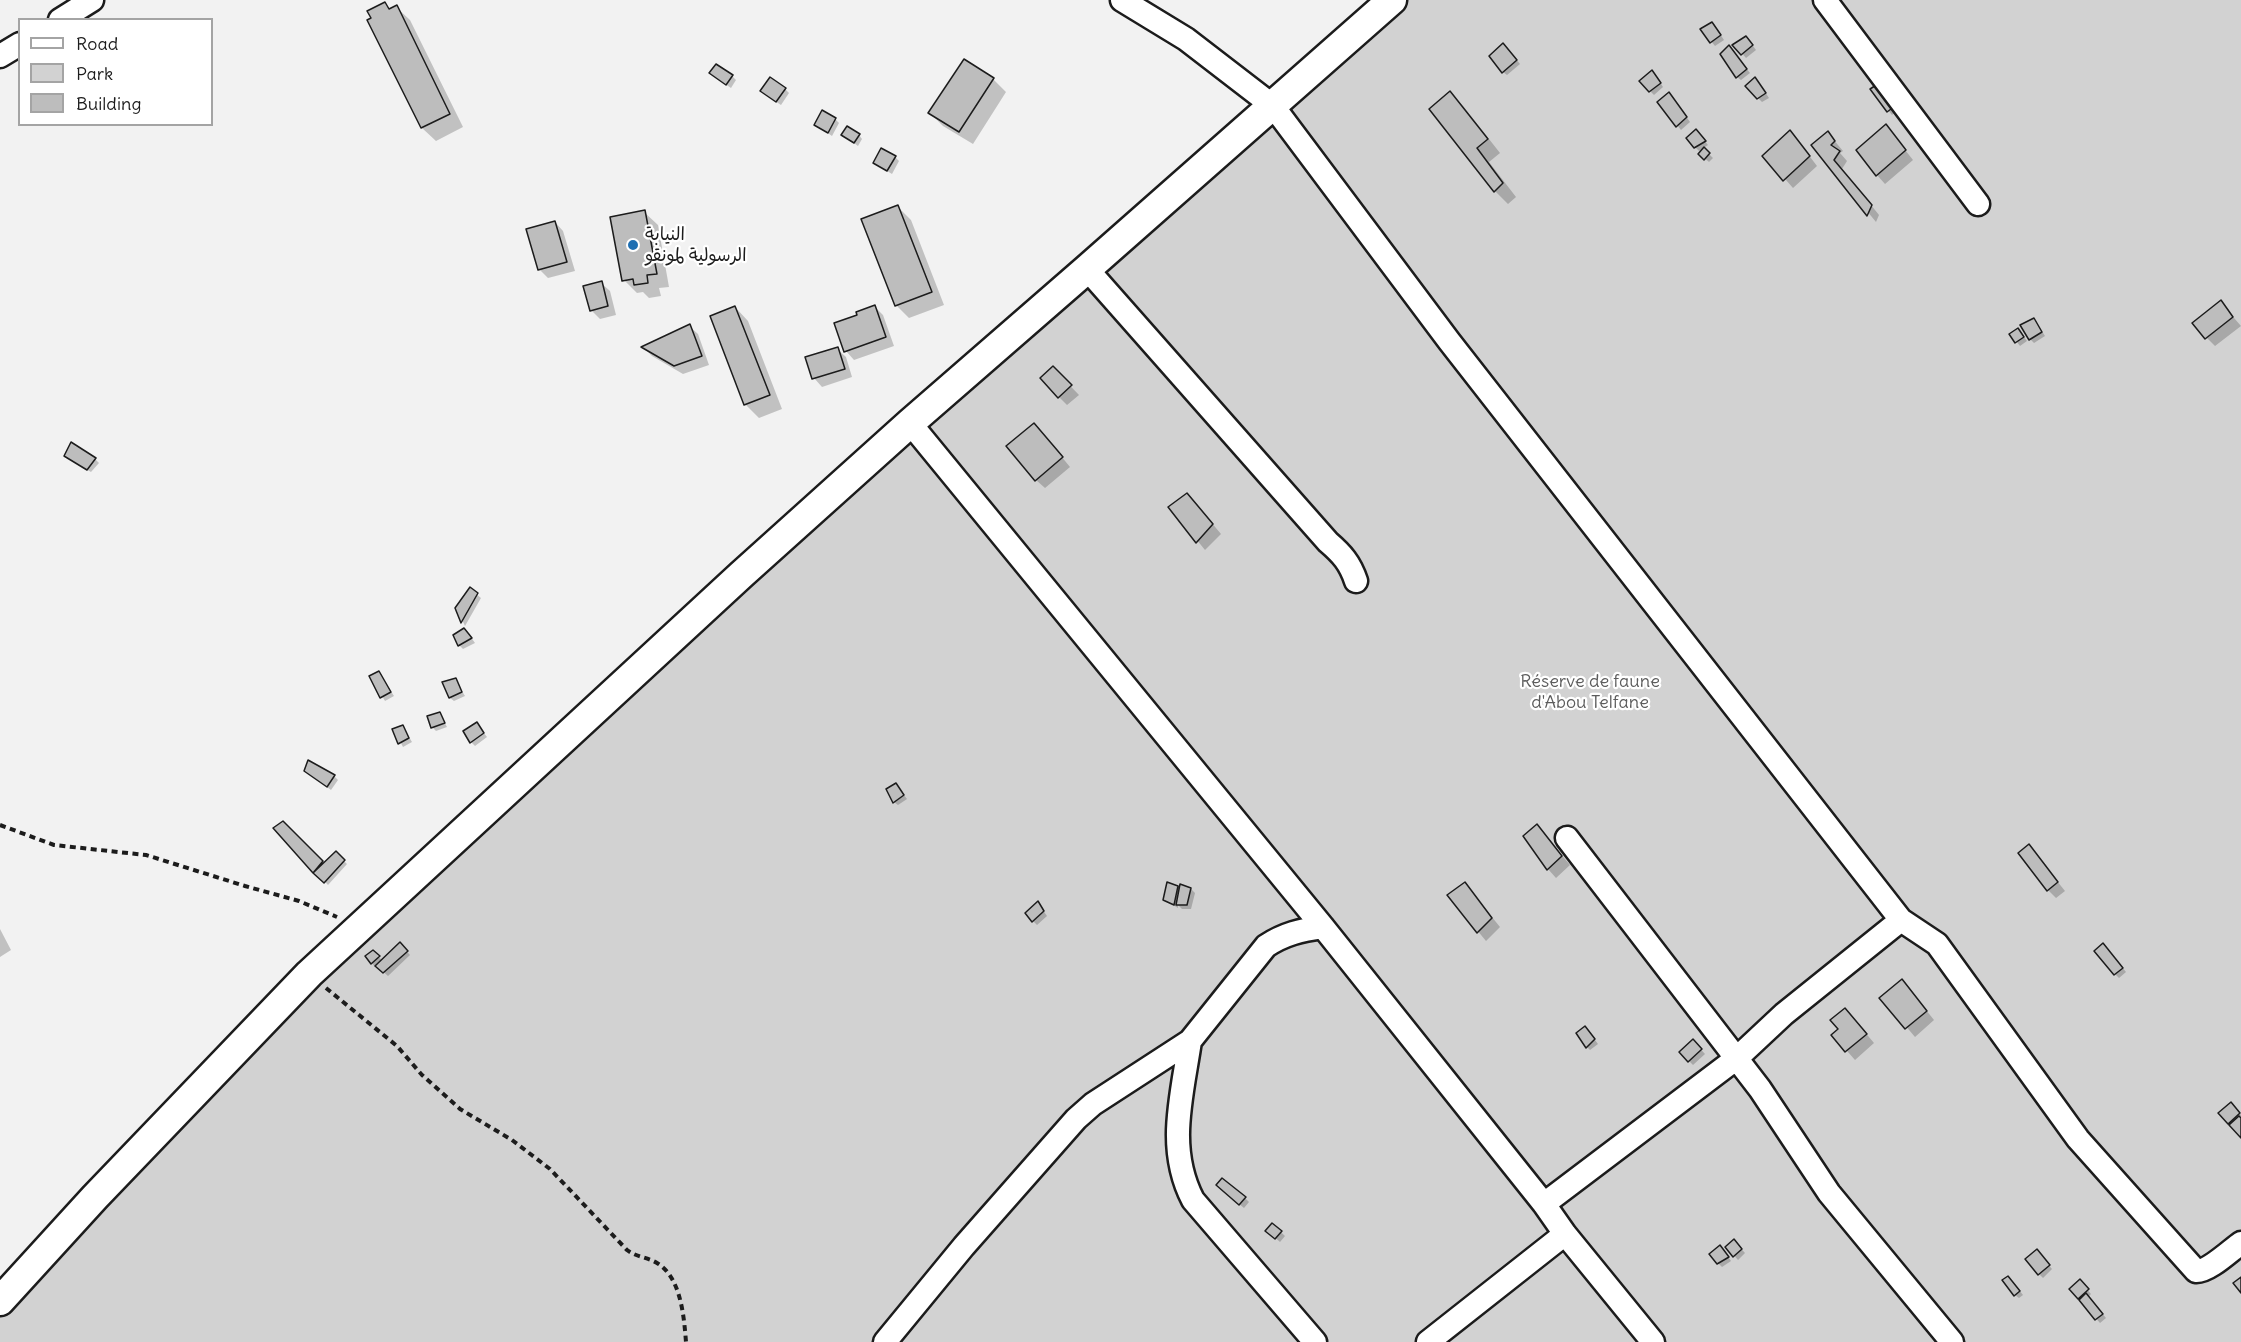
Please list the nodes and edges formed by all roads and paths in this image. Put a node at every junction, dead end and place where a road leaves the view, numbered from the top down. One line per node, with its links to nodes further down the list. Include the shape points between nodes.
1 (92, 0): 5 (street)
2 (1122, 0): 8 (street, via 1186,39)
3 (1392, 0): 8 (main road)
4 (1825, 0): 9 (street)
5 (63, 18)
6 (18, 45): 7 (street)
7 (0, 56)
8 (1273, 106): 10 (main road); 15 (street, via 1449,341)
9 (1978, 204)
10 (1088, 269): 11 (main road); 12 (street, via 1343,555)
11 (910, 423): 16 (main road); 17 (street)
12 (1356, 581)
13 (0, 825): 16 (path, via 54,844 146,855 299,901)
14 (1567, 838): 20 (street)
15 (1901, 921): 20 (street, via 1784,1014); 23 (street, via 1937,944 2078,1139 2196,1271 2207,1268)
16 (359, 927): 18 (main road)
17 (1323, 927): 19 (street, via 1281,936 1266,946); 21 (street)
18 (309, 974): 24 (main road); 26 (path, via 397,1046 454,1104 550,1169 627,1250 660,1265 674,1282)
19 (1190, 1041): 27 (street, via 1076,1119); 28 (street, via 1176,1139 1186,1187)
20 (1737, 1058): 21 (street); 30 (street, via 1829,1193)
21 (1544, 1204): 22 (street)
22 (1565, 1234): 25 (street); 29 (street)
23 (2241, 1243)
24 (0, 1301)
25 (1651, 1340)
26 (686, 1342)
27 (885, 1342)
28 (1315, 1342)
29 (1428, 1342)
30 (1952, 1342)

